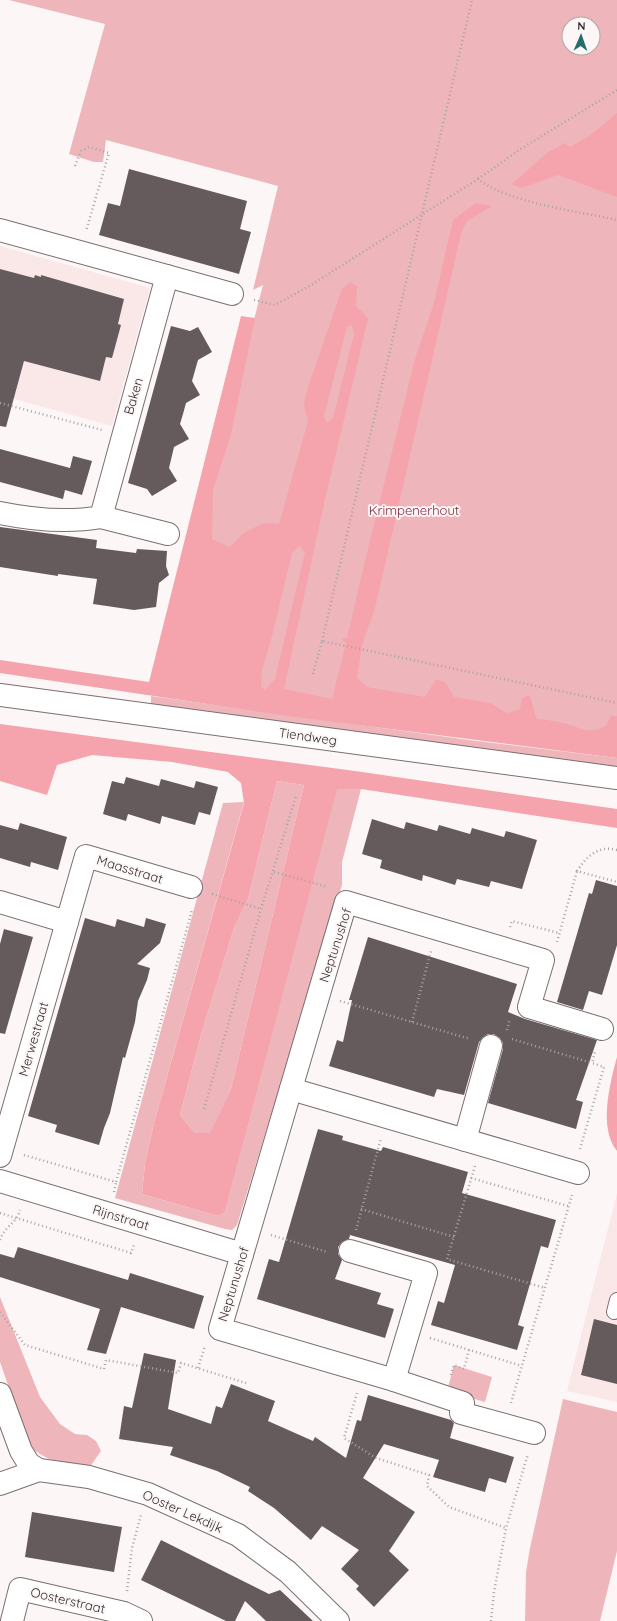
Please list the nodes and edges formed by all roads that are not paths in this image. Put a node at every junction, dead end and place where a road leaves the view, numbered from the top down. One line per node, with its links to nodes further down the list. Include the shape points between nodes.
1 (0, 230): 2 (street)
2 (167, 276): 3 (street); 5 (street, Baken)
3 (232, 294)
4 (0, 513): 5 (street, via 33,520 80,520)
5 (101, 517): 6 (street)
6 (168, 534)
7 (0, 695): 8 (street, Tiendweg)
8 (617, 778)
9 (198, 895): 11 (street, Maasstraat, via 86,856)
10 (0, 902): 11 (street)
11 (67, 922): 16 (street, Merwestraat)
12 (602, 1029): 14 (street, Neptunushof, via 529,1007 543,960 346,902)
13 (491, 1046): 15 (street)
14 (291, 1089): 15 (street); 20 (street, Neptunushof)
15 (473, 1142): 17 (street)
16 (1, 1153)
17 (578, 1173)
18 (0, 1181): 20 (street, Rijnstraat)
19 (350, 1251): 21 (street, via 426,1273)
20 (242, 1254): 21 (street, Neptunushof, via 220,1328)
21 (394, 1380): 23 (street, Neptunushof, via 463,1403 460,1413)
22 (0, 1394): 24 (street, via 21,1451 29,1464)
23 (534, 1433)
24 (39, 1470): 25 (street, Ooster Lekdijk); 28 (street, Ooster Lekdijk, via 89,1477 148,1494 238,1535 288,1572)
25 (0, 1484)
26 (129, 1618): 27 (street, Oosterstraat, via 20,1589)
27 (12, 1621)
28 (338, 1621)

